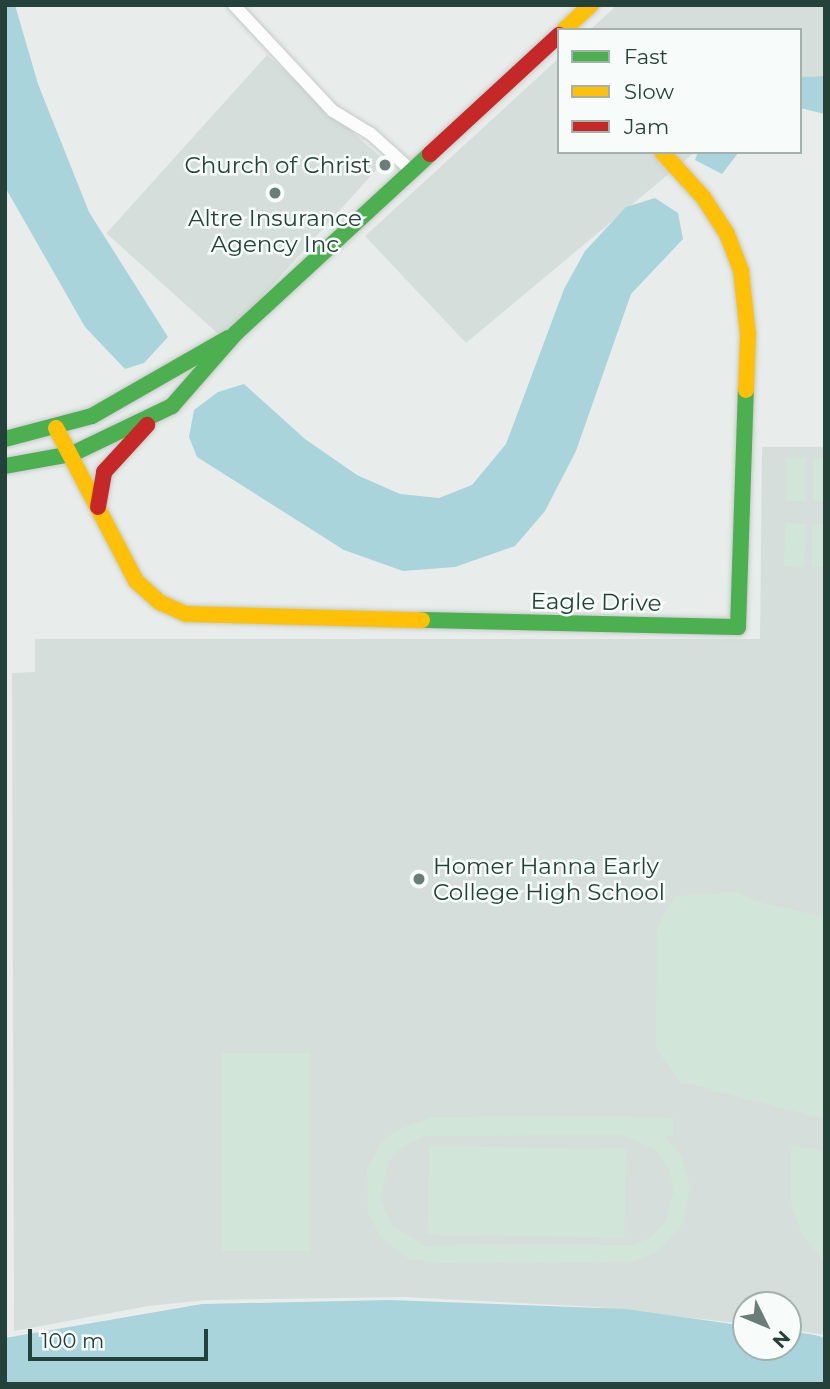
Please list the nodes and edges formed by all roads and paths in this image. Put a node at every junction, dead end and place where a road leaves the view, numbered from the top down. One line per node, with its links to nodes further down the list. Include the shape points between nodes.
1 (234, 5): 6 (street, via 333,111 372,134)
2 (591, 5): 3 (street)
3 (568, 28)
4 (557, 39): 6 (street)
5 (664, 154): 13 (street, Eagle Drive, via 709,206 727,234 741,271 748,334 738,627 186,614 159,602 136,581)
6 (412, 171): 7 (street)
7 (236, 333): 8 (street, via 199,380); 9 (street, via 128,398)
8 (158, 414): 11 (street); 13 (street, via 104,472)
9 (56, 428): 10 (street); 11 (street, Eagle Drive)
10 (5, 439)
11 (72, 454): 12 (street); 13 (street, Eagle Drive)
12 (5, 466)
13 (99, 506)

